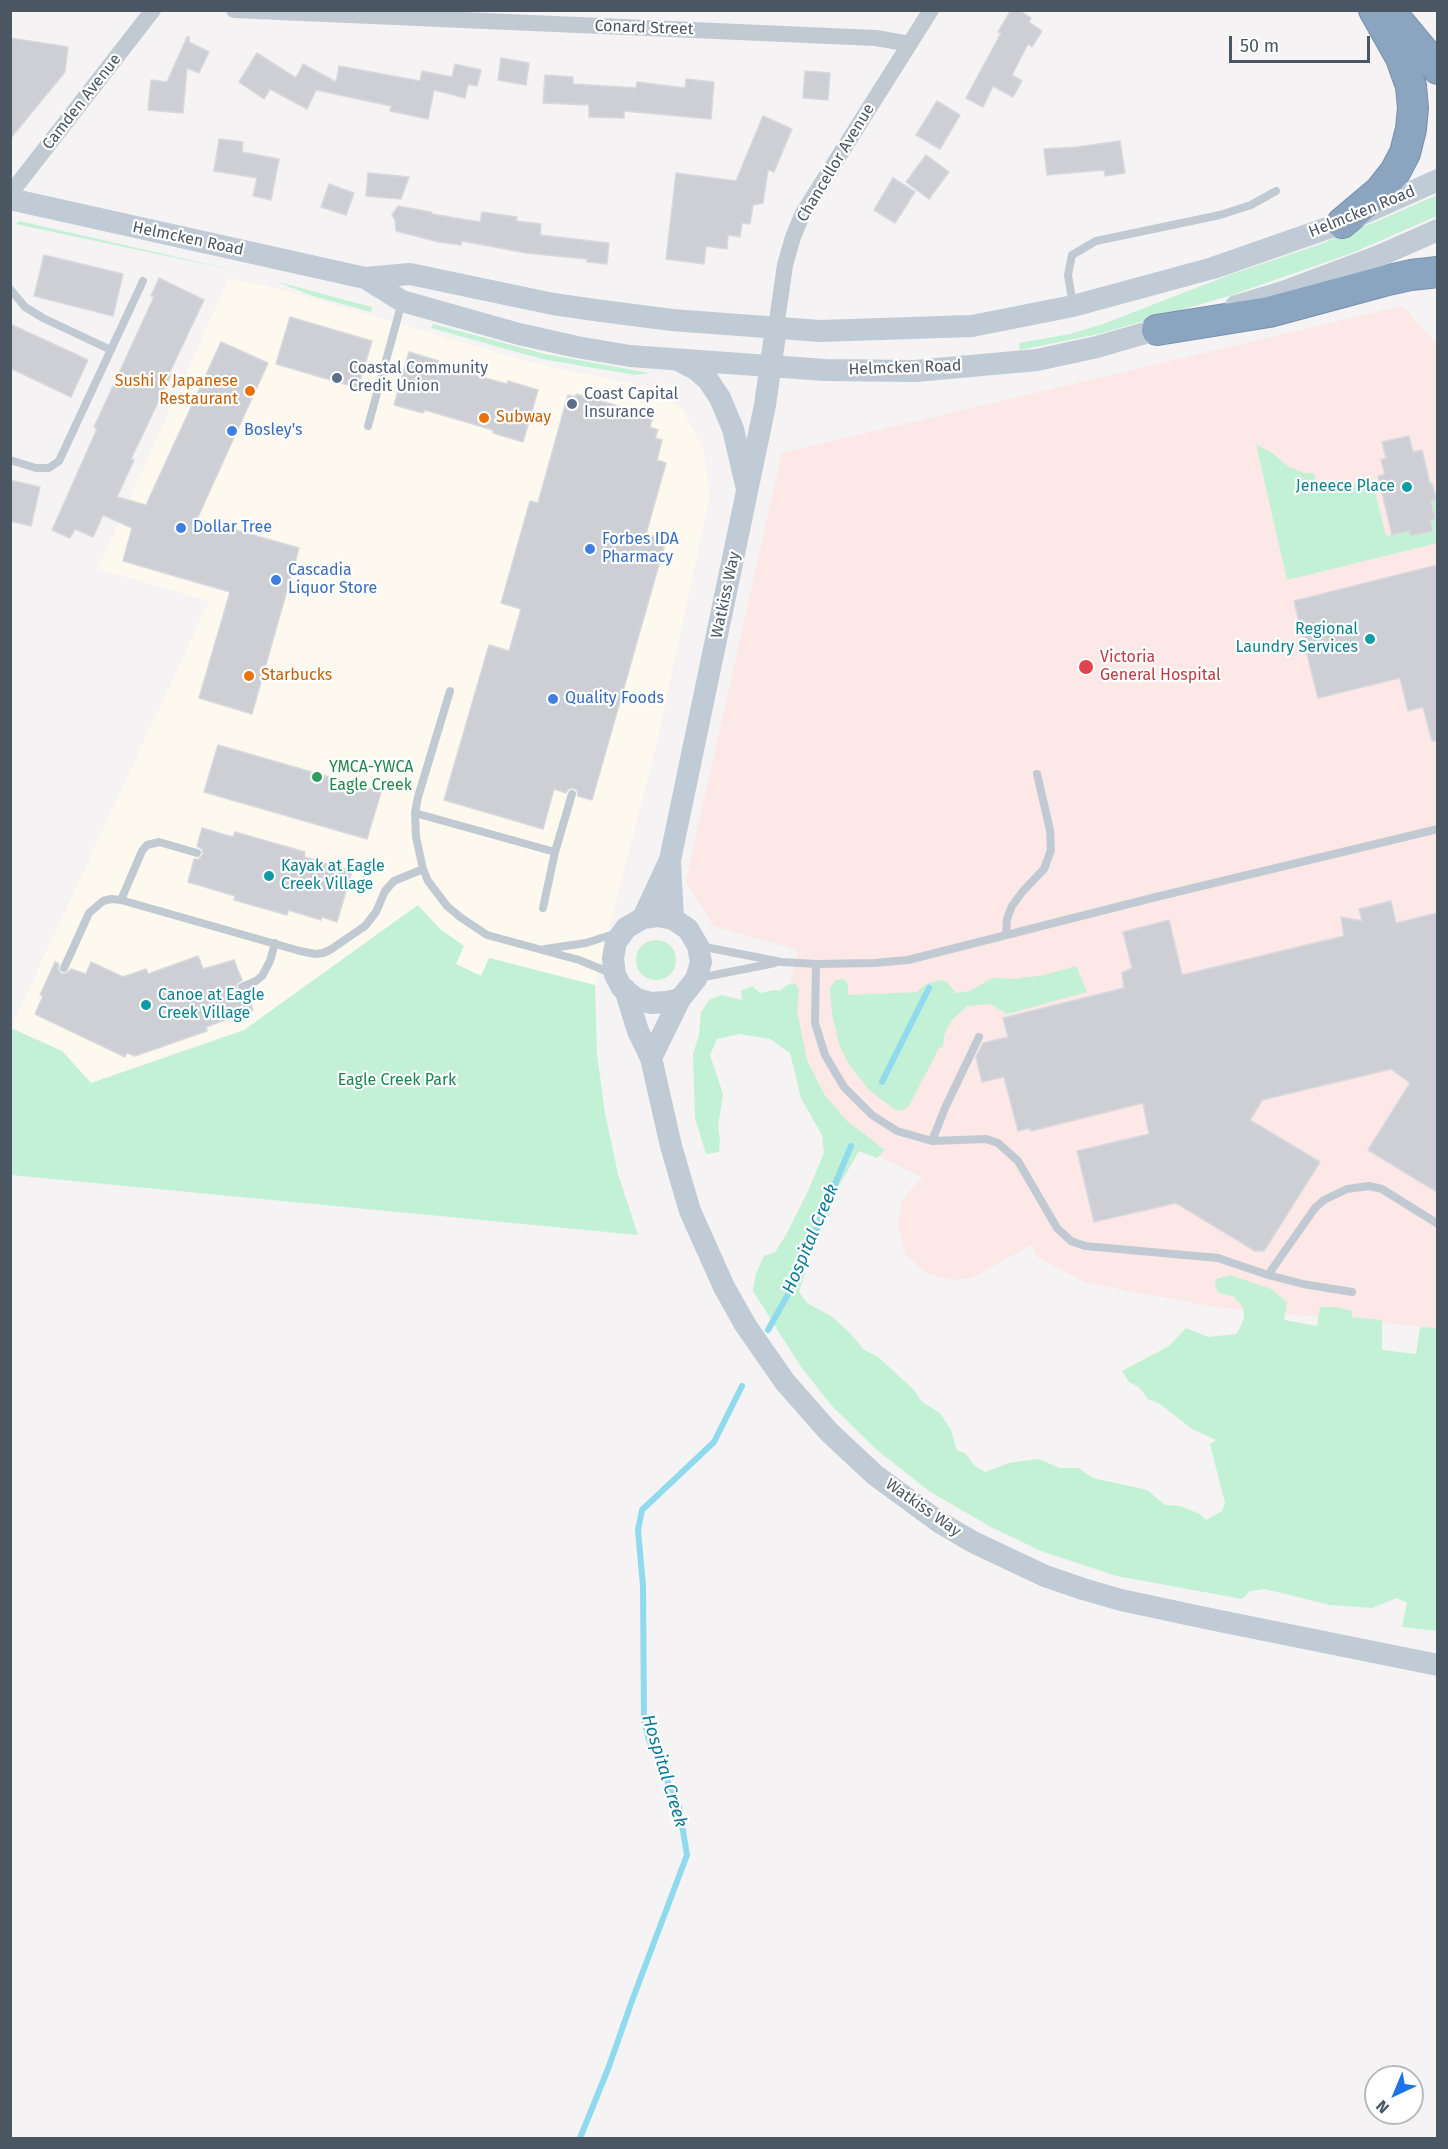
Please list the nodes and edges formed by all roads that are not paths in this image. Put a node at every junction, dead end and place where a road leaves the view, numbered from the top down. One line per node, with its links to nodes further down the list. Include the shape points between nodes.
1 (153, 10): 10 (street, Camden Avenue)
2 (234, 10): 6 (street, Conard Street, via 864,38)
3 (931, 10): 6 (street, Chancellor Avenue)
4 (1374, 10): 12 (highway, via 1401,58 1411,86 1411,129 1395,172 1380,191)
5 (1389, 10): 7 (highway)
6 (910, 44): 20 (street, Chancellor Avenue, via 803,213 785,265)
7 (1437, 69)
8 (1437, 180): 12 (main road, Helmcken Road)
9 (1276, 191): 19 (lane, via 1251,205 1220,215 1095,241 1072,255 1068,275)
10 (10, 194)
11 (10, 199): 15 (main road, Helmcken Road)
12 (1342, 223): 19 (main road, Helmcken Road, via 1213,268)
13 (1437, 230): 21 (main road, Helmcken Road, via 1283,292)
14 (1437, 272): 21 (highway, via 1384,281 1269,312)
15 (365, 278): 18 (main road, Helmcken Road); 20 (main road, Helmcken Road, via 410,274 552,304 672,320)
16 (143, 281): 22 (lane)
17 (10, 289): 22 (lane, via 25,307 43,318)
18 (402, 301): 23 (main road, Helmcken Road, via 577,347); 25 (lane)
19 (1074, 306): 20 (main road, Helmcken Road, via 972,326 820,331)
20 (776, 328): 24 (main road, Watkiss Way)
21 (1157, 330): 24 (main road, Helmcken Road, via 1055,356 966,367 915,371)
22 (111, 350): 26 (lane, via 59,461 49,468 36,468)
23 (677, 360): 24 (main road, Helmcken Road); 27 (main road, via 697,370 720,399 733,429)
24 (771, 366): 27 (main road, Watkiss Way)
25 (368, 426)
26 (10, 460)
27 (748, 493): 38 (main road, Watkiss Way)
28 (450, 691): 31 (lane)
29 (1037, 774): 51 (lane, via 1051,850 1044,869 1012,906)
30 (572, 794): 34 (lane)
31 (415, 813): 34 (lane); 40 (lane)
32 (1437, 829): 36 (lane)
33 (1325, 845): 36 (lane)
34 (555, 852): 48 (lane)
35 (197, 853): 46 (lane, via 159,842 147,845)
36 (1327, 855): 39 (lane)
37 (1273, 857): 39 (lane)
38 (670, 860): 49 (main road, Watkiss Way); 50 (main road, Watkiss Way)
39 (1276, 868): 42 (lane)
40 (423, 869): 52 (lane, via 394,881 371,919 330,950 315,954); 54 (lane, via 447,906 474,927 502,940)
41 (1220, 870): 42 (lane)
42 (1223, 881): 44 (lane)
43 (1168, 883): 44 (lane)
44 (1170, 893): 47 (lane)
45 (1115, 896): 47 (lane)
46 (121, 900): 52 (lane); 57 (lane, via 103,901 90,913)
47 (1118, 906): 51 (lane)
48 (543, 908)
49 (673, 919): 50 (main road, via 658,916); 53 (main road, via 688,929)
50 (634, 923): 54 (lane, via 606,938); 59 (main road, via 616,942 613,958)
51 (1006, 935): 56 (lane, via 908,960)
52 (275, 944): 60 (lane, via 262,976)
53 (698, 945): 55 (lane); 58 (main road, via 700,963)
54 (541, 950): 59 (lane, via 587,963)
55 (781, 962): 56 (lane); 58 (lane)
56 (816, 964): 64 (lane, via 815,1023 825,1055 843,1087 885,1124)
57 (64, 968)
58 (696, 979): 61 (main road)
59 (620, 982): 61 (main road, via 638,999 651,1004); 63 (main road, Watkiss Way)
60 (242, 987)
61 (680, 999): 63 (main road)
62 (979, 1037): 64 (lane)
63 (651, 1058): 68 (main road, Watkiss Way, via 690,1211 735,1307 771,1364 814,1416 906,1499 973,1542 1083,1589)
64 (932, 1141): 66 (lane, via 986,1139 998,1143 1018,1161 1057,1228 1079,1245 1222,1259)
65 (1437, 1224): 66 (lane, via 1382,1189 1347,1189 1315,1208)
66 (1268, 1275): 67 (lane)
67 (1352, 1292)
68 (1437, 1665)

